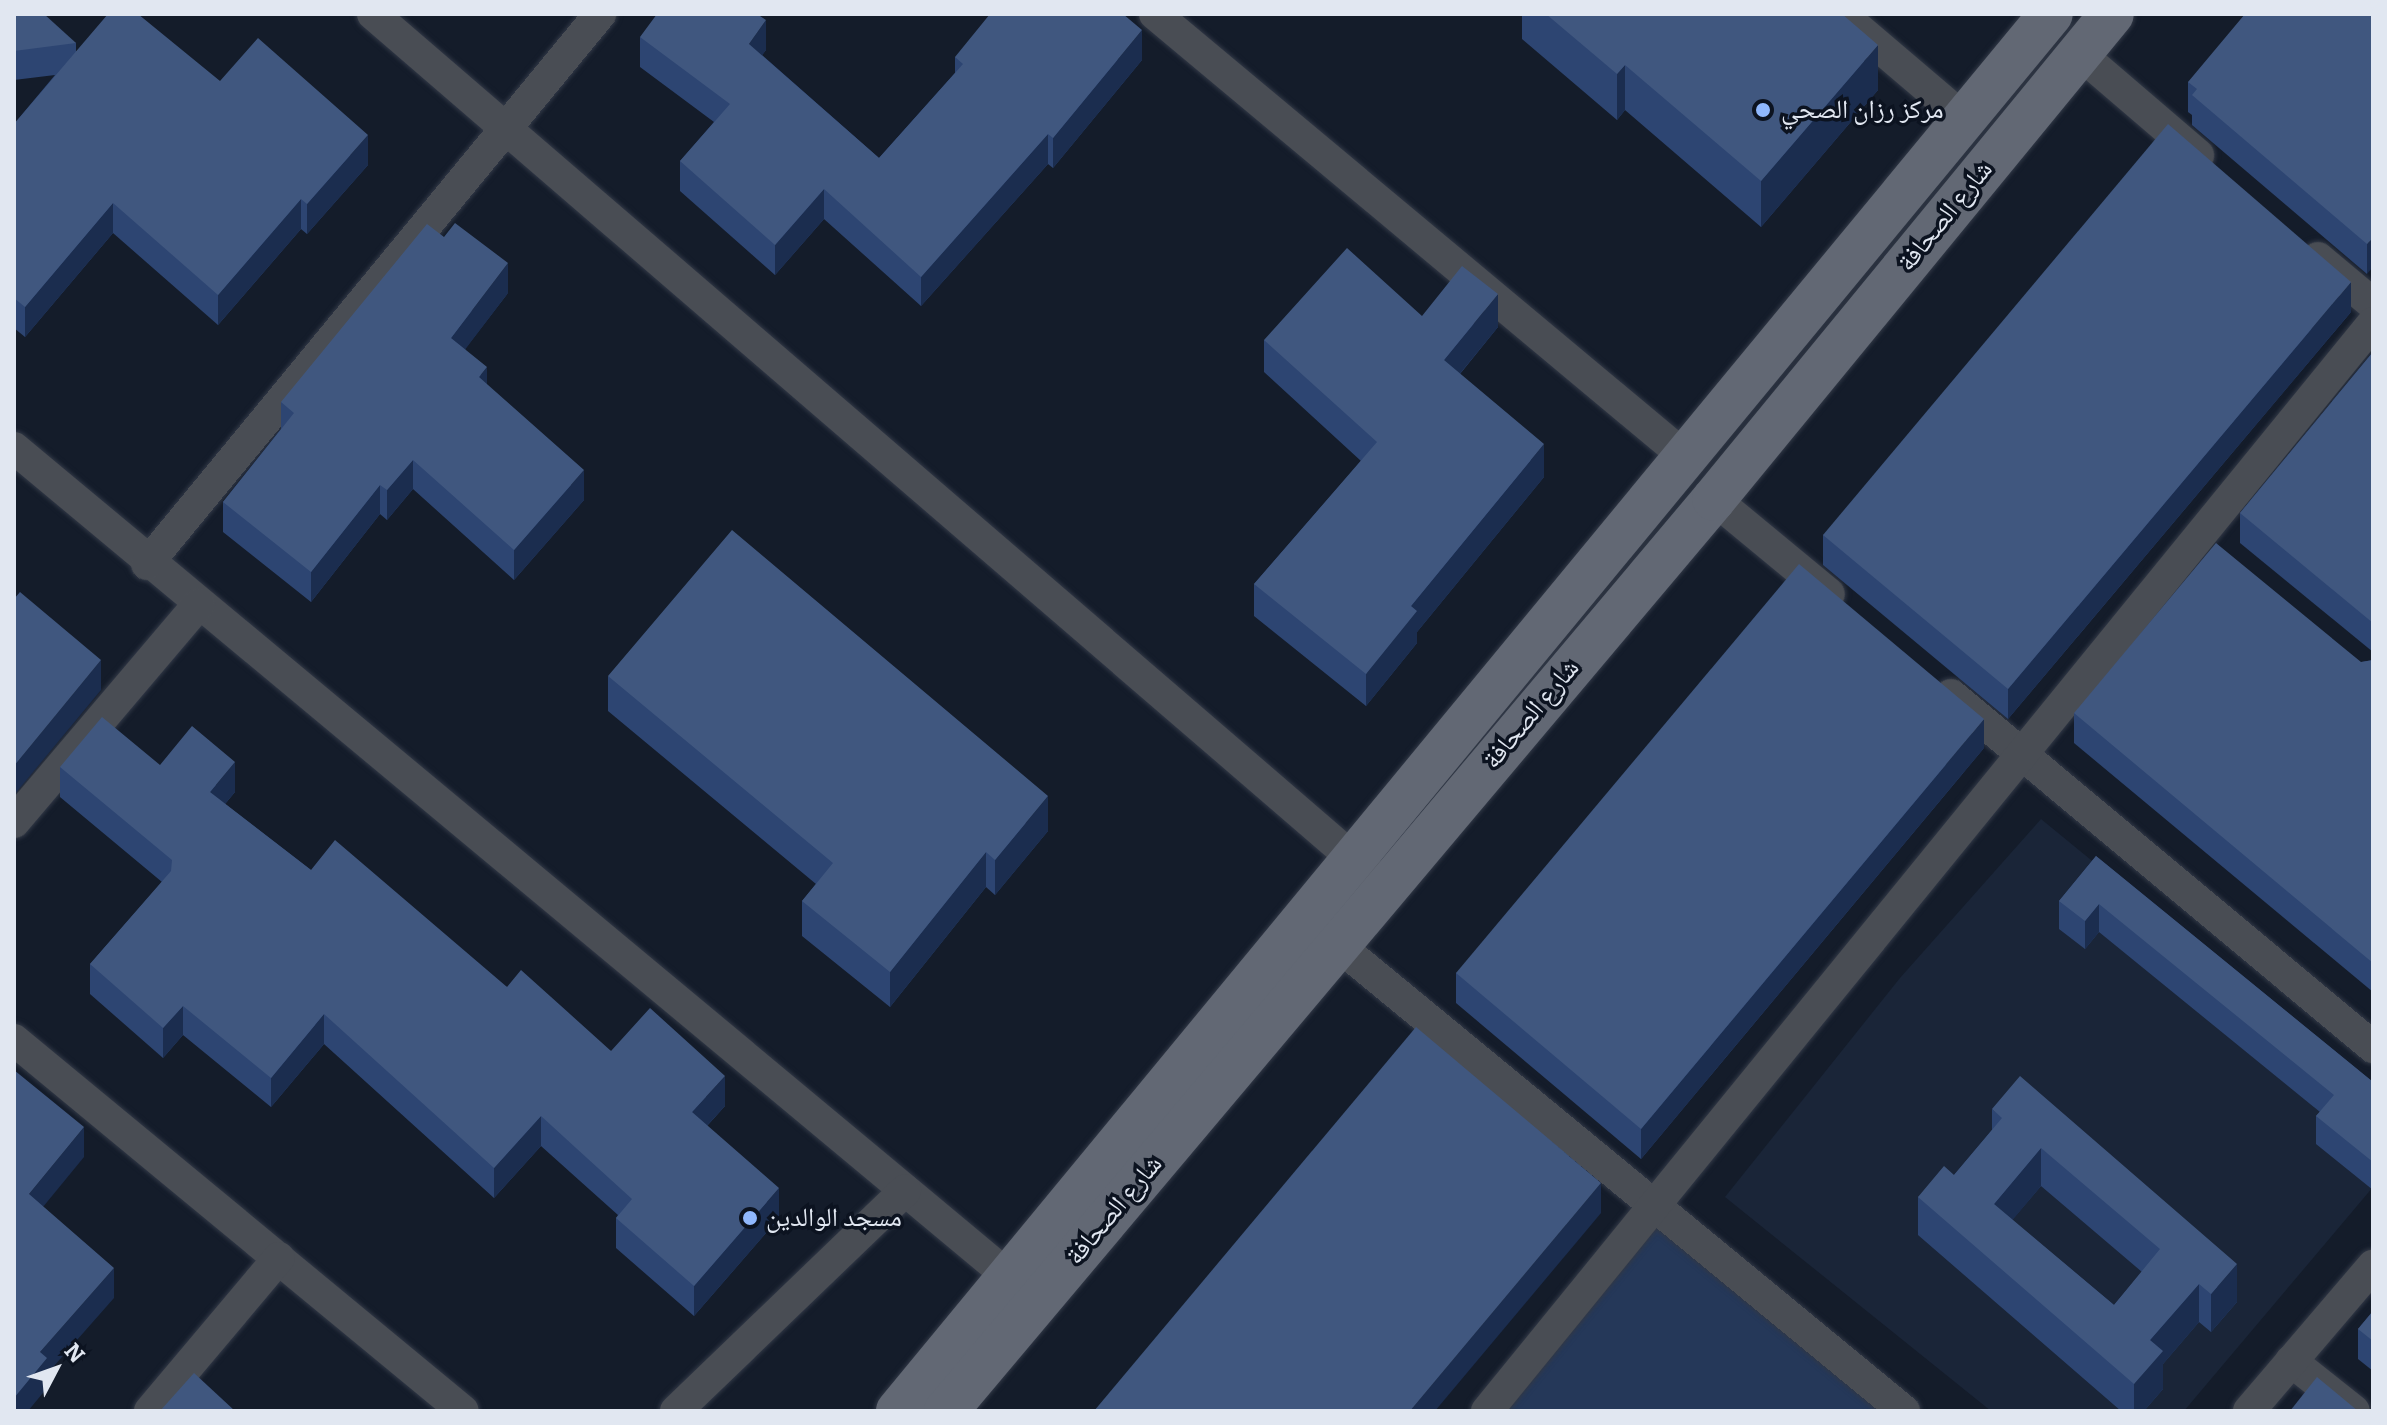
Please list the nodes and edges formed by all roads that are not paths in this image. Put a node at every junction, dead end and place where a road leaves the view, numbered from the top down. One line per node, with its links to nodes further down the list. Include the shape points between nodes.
1 (373, 14): 9 (street)
2 (600, 14): 9 (street)
3 (1155, 14): 15 (street)
4 (1841, 14): 8 (street)
5 (2051, 14): 8 (main road, شارع الصحافة)
6 (2112, 14): 7 (main road, شارع الصحافة)
7 (2079, 53): 10 (street); 16 (main road, شارع الصحافة)
8 (1963, 118): 15 (main road, شارع الصحافة)
9 (508, 125): 17 (street); 23 (street)
10 (2220, 174)
11 (2291, 234): 12 (street)
12 (2373, 304)
13 (2373, 323): 21 (street, via 2211,544)
14 (14, 448): 17 (street)
15 (1683, 455): 23 (main road, شارع الصحافة)
16 (1714, 499): 19 (street); 24 (main road, شارع الصحافة)
17 (147, 564): 18 (street)
18 (199, 604): 22 (street); 29 (street)
19 (1850, 611)
20 (1924, 672): 21 (street)
21 (2022, 753): 28 (street); 30 (street)
22 (14, 822)
23 (1351, 857): 24 (street); 25 (main road, شارع الصحافة)
24 (1385, 886): 26 (main road, شارع الصحافة)
25 (1304, 918): 26 (street); 33 (main road, شارع الصحافة)
26 (1338, 945): 30 (street); 39 (main road, شارع الصحافة)
27 (14, 1040): 31 (street)
28 (2373, 1047)
29 (905, 1191): 33 (street); 37 (street)
30 (1660, 1206): 40 (street); 41 (street)
31 (279, 1258): 35 (street); 36 (street)
32 (2373, 1266): 34 (street)
33 (1007, 1275): 38 (main road, شارع الصحافة)
34 (2291, 1361): 42 (street); 43 (street)
35 (150, 1411)
36 (463, 1411)
37 (676, 1411)
38 (898, 1411)
39 (946, 1411)
40 (1487, 1411)
41 (1904, 1411)
42 (2249, 1411)
43 (2354, 1411)

